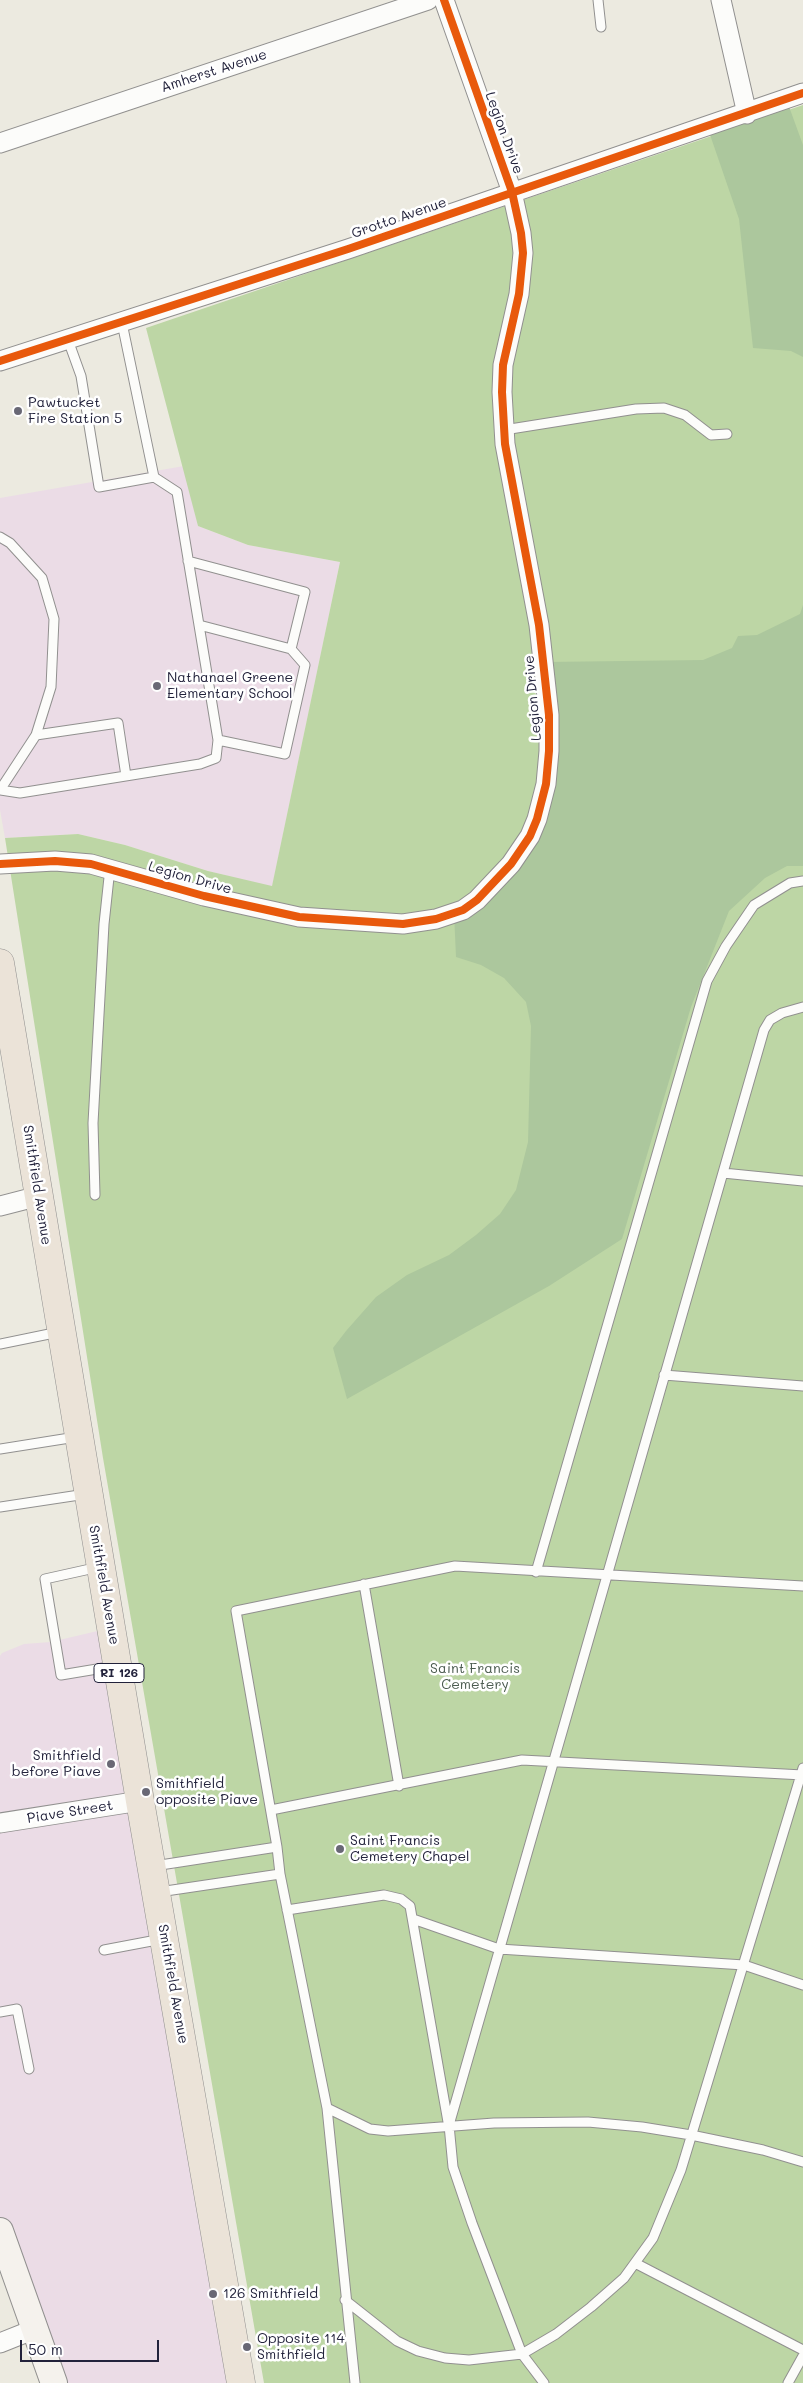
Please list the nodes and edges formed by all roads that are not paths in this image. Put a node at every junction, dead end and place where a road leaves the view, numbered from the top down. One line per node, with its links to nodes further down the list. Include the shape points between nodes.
1 (428, 0): 8 (street, Amherst Avenue)
2 (444, 0): 9 (street, Legion Drive)
3 (598, 0): 5 (lane)
4 (721, 0): 7 (street)
5 (601, 27)
6 (803, 92): 7 (street, Grotto Avenue)
7 (747, 114): 9 (street, Grotto Avenue)
8 (0, 143)
9 (512, 192): 10 (street, Grotto Avenue, via 348,250); 13 (street, Legion Drive, via 523,253 519,294 503,365)
10 (122, 323): 11 (street, Grotto Avenue); 15 (lane)
11 (68, 340): 12 (street, Grotto Avenue); 15 (lane, via 81,376 99,487)
12 (0, 361)
13 (504, 430): 14 (lane, via 636,409 664,408 685,415 711,435); 25 (street, Legion Drive, via 539,625 549,715 549,751 542,802 530,836 489,889 463,910 436,919 403,924 362,923 250,908)
14 (727, 434)
15 (154, 477): 17 (lane, via 177,492)
16 (0, 537): 20 (lane, via 10,543 42,578 54,619 51,687)
17 (188, 561): 18 (lane); 19 (lane, via 305,592)
18 (199, 625): 19 (lane); 21 (lane)
19 (291, 649): 21 (lane, via 305,665 285,754)
20 (36, 735): 22 (lane, via 118,723); 23 (lane)
21 (218, 740): 22 (lane, via 216,758 200,764)
22 (126, 776): 23 (lane, via 20,793)
23 (0, 790)
24 (0, 864): 25 (street, Legion Drive, via 55,860)
25 (110, 868): 32 (lane, via 93,1123)
26 (803, 881): 44 (lane, via 790,883 754,905 707,980)
27 (0, 963): 28 (main road, Smithfield Avenue / RI 126)
28 (3, 1006): 33 (main road, Smithfield Avenue / RI 126)
29 (803, 1007): 30 (lane, via 770,1020 764,1030)
30 (723, 1173): 31 (lane); 37 (lane)
31 (803, 1181)
32 (95, 1195)
33 (39, 1196): 34 (street); 35 (main road, Smithfield Avenue / RI 126)
34 (0, 1206)
35 (61, 1331): 36 (lane); 39 (main road, Smithfield Avenue / RI 126)
36 (0, 1344)
37 (664, 1375): 38 (lane); 45 (lane)
38 (803, 1386)
39 (79, 1436): 40 (lane); 41 (main road, Smithfield Avenue / RI 126)
40 (0, 1449)
41 (89, 1494): 42 (lane); 43 (main road, Smithfield Avenue / RI 126)
42 (0, 1507)
43 (101, 1567): 48 (main road, Smithfield Avenue / RI 126); 48 (lane, via 46,1579 61,1676)
44 (536, 1572): 45 (lane); 46 (lane, via 455,1566)
45 (606, 1576): 47 (lane); 49 (lane)
46 (364, 1584): 51 (lane); 53 (lane, via 236,1611)
47 (803, 1586)
48 (118, 1665): 52 (main road, Smithfield Avenue / RI 126)
49 (553, 1761): 50 (lane); 51 (lane, via 508,1762); 61 (lane)
50 (802, 1773): 63 (lane)
51 (399, 1786): 53 (lane)
52 (140, 1801): 54 (street, Piave Street); 57 (main road, Smithfield Avenue / RI 126)
53 (271, 1810): 55 (lane)
54 (0, 1823)
55 (277, 1847): 56 (lane); 57 (lane)
56 (280, 1874): 57 (lane); 58 (lane)
57 (154, 1879): 60 (main road, Smithfield Avenue / RI 126)
58 (287, 1910): 59 (lane, via 384,1895 401,1899 410,1906); 67 (lane)
59 (413, 1919): 61 (lane); 68 (lane)
60 (164, 1938): 62 (lane); 80 (main road, Smithfield Avenue / RI 126)
61 (499, 1949): 63 (lane); 68 (lane)
62 (104, 1950)
63 (744, 1965): 64 (lane); 69 (lane)
64 (803, 1985)
65 (0, 2012): 66 (lane, via 17,2008)
66 (29, 2068)
67 (327, 2108): 68 (lane, via 370,2128 409,2130); 73 (lane)
68 (449, 2125): 69 (lane, via 588,2122); 77 (lane, via 453,2168)
69 (691, 2135): 70 (lane); 72 (lane, via 668,2204 652,2238)
70 (803, 2162)
71 (0, 2231): 74 (main road)
72 (635, 2263): 76 (lane); 77 (lane, via 624,2278 592,2307)
73 (345, 2300): 77 (lane, via 397,2341 418,2351 468,2360); 81 (lane)
74 (35, 2329): 75 (street); 79 (main road)
75 (0, 2343)
76 (803, 2350)
77 (522, 2354): 82 (lane)
78 (803, 2356): 83 (lane)
79 (54, 2383)
80 (241, 2383)
81 (355, 2383)
82 (544, 2383)
83 (788, 2383)

